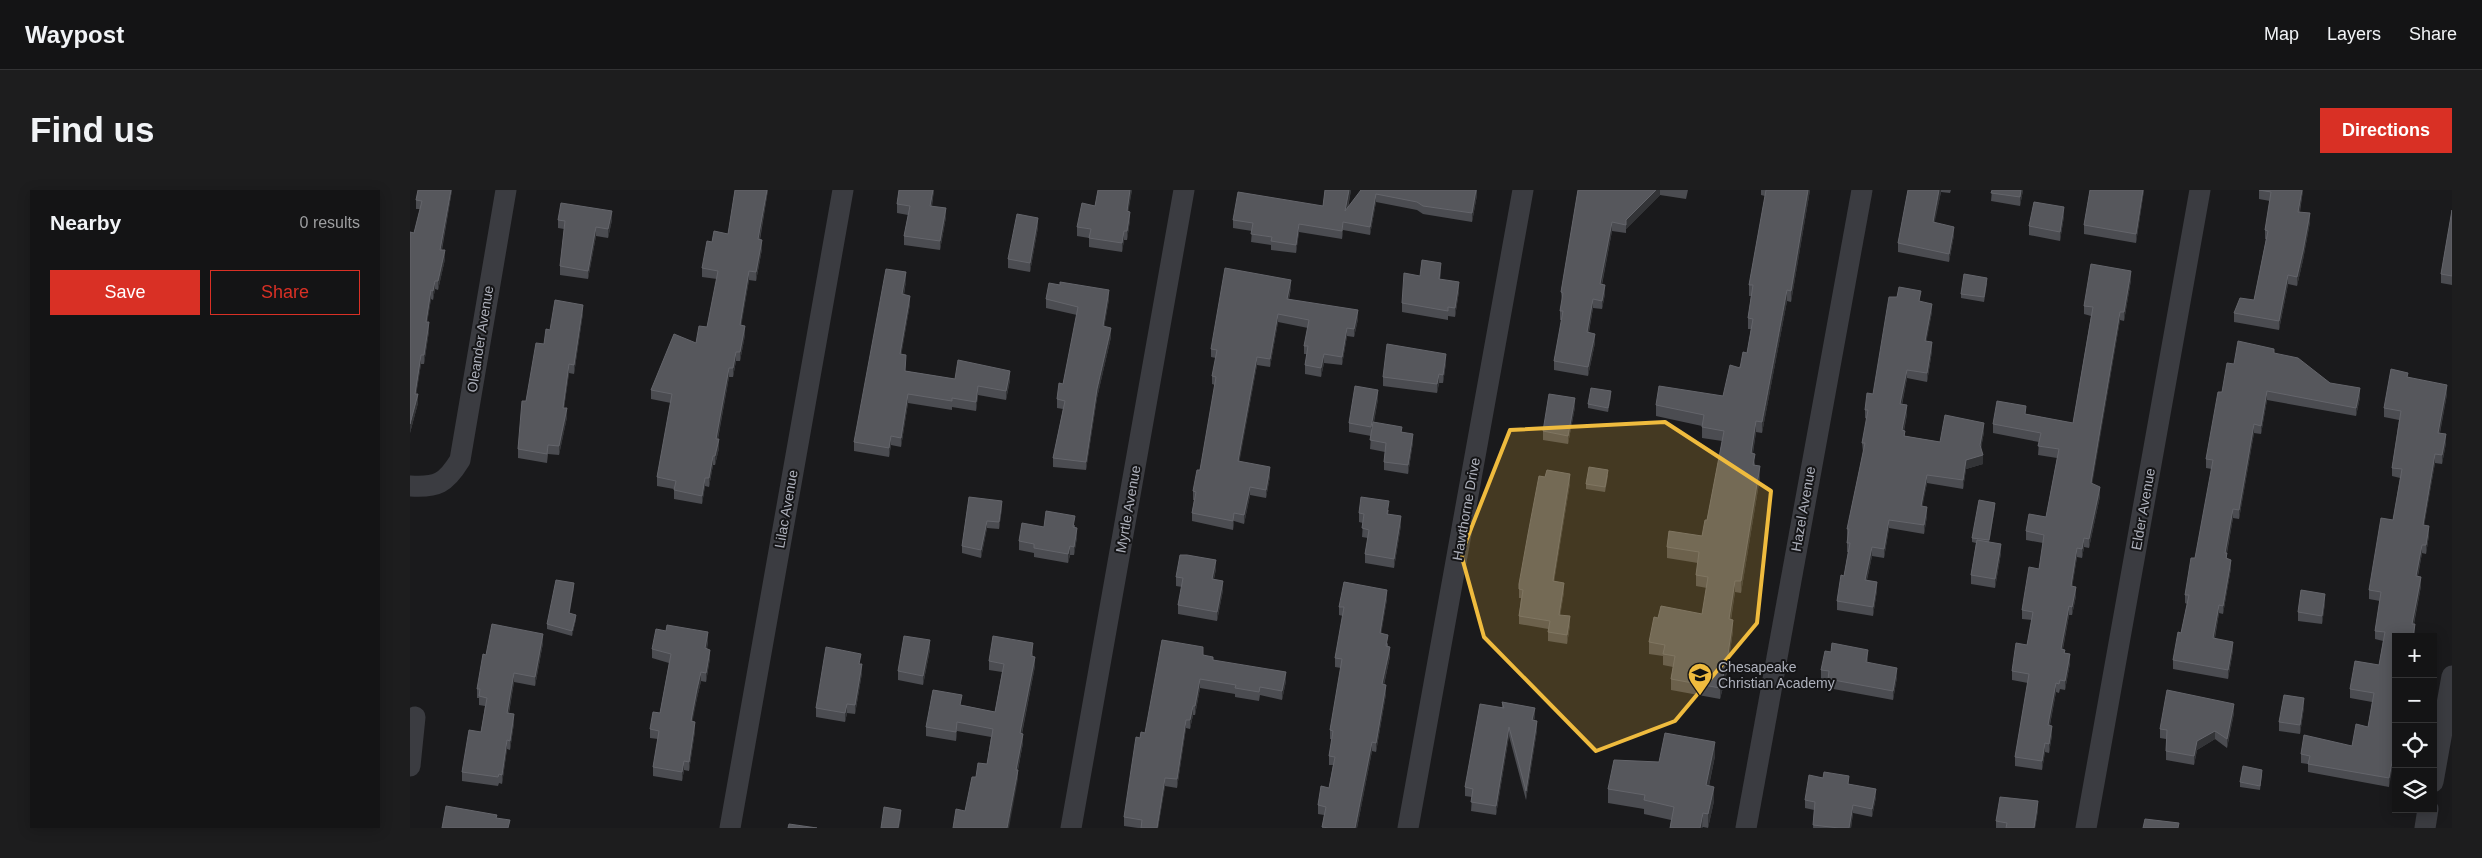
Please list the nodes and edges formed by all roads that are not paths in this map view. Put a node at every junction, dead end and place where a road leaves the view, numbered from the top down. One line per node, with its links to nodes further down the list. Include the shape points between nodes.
1 (506, 190): 7 (street, Oleander Avenue, via 460,460 443,482 431,486)
2 (843, 190): 13 (street, Lilac Avenue)
3 (1184, 190): 14 (street, Myrtle Avenue)
4 (1523, 190): 15 (street, Hawthorne Drive)
5 (1862, 190): 16 (street, Hazel Avenue)
6 (2200, 190): 17 (street, Elder Avenue)
7 (410, 486)
8 (2452, 676): 11 (street)
9 (415, 717): 10 (street)
10 (410, 766)
11 (2436, 768)
12 (2427, 813): 18 (street)
13 (730, 828)
14 (1071, 828)
15 (1408, 828)
16 (1746, 828)
17 (2086, 828)
18 (2425, 828)

